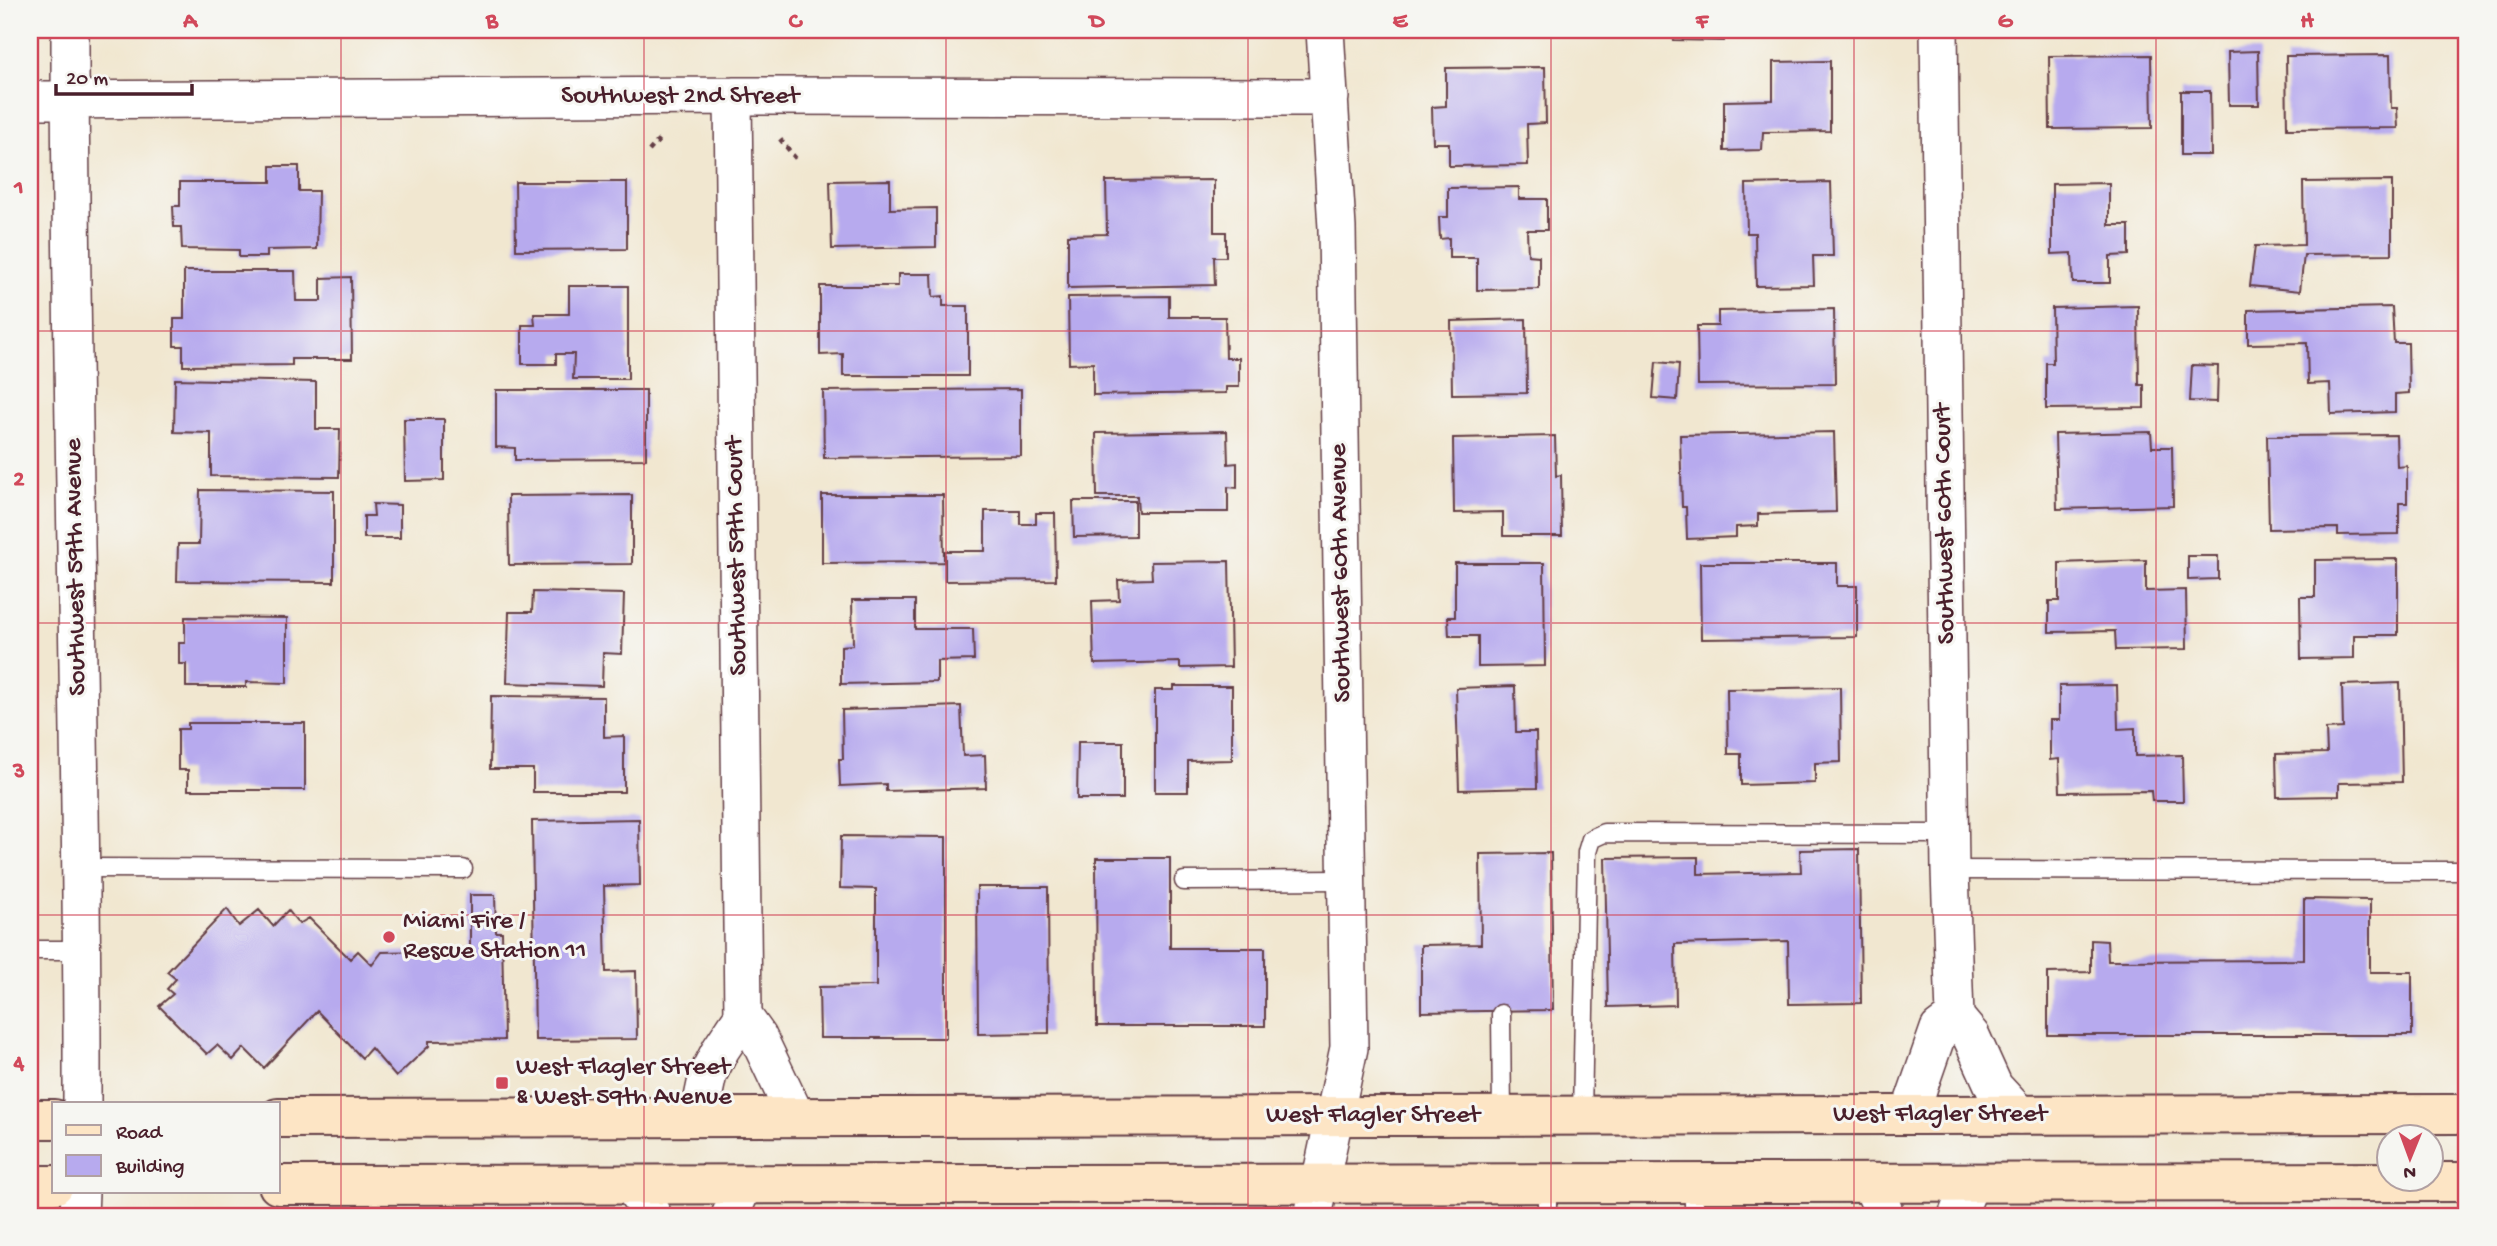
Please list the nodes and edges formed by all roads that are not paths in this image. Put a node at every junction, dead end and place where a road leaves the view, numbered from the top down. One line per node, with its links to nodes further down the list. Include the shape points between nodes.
1 (70, 30): 6 (street, Southwest 59th Avenue)
2 (1325, 30): 5 (street, Southwest 60th Avenue)
3 (1939, 30): 8 (street, Southwest 60th Court)
4 (733, 96): 5 (street, Southwest 2nd Street); 6 (street, Southwest 2nd Street); 17 (street, Southwest 59th Court)
5 (1330, 97): 13 (street, Southwest 60th Avenue, via 1337,228)
6 (71, 99): 7 (street, Southwest 2nd Street); 9 (street, Southwest 59th Avenue)
7 (30, 100)
8 (1950, 852): 11 (lane); 18 (street, Southwest 60th Court); 25 (lane, via 1604,833 1591,839 1587,852)
9 (82, 868): 10 (lane); 15 (street, Southwest 59th Avenue)
10 (463, 869)
11 (2467, 871)
12 (1184, 880): 13 (lane)
13 (1345, 880): 23 (street, Southwest 60th Avenue, via 1349,1048)
14 (30, 950): 15 (lane)
15 (83, 950): 19 (street, Southwest 59th Avenue)
16 (1501, 1014): 24 (lane)
17 (743, 1016): 26 (street, via 708,1074); 27 (street, via 758,1037)
18 (1955, 1017): 21 (street, via 1939,1029); 22 (street, via 1970,1036 1994,1087)
19 (82, 1102)
20 (2467, 1114): 22 (main road, West Flagler Street)
21 (1909, 1115): 22 (main road, West Flagler Street); 25 (main road, West Flagler Street)
22 (2020, 1115)
23 (1336, 1116): 24 (main road, West Flagler Street); 27 (main road, West Flagler Street); 39 (street, Southwest 60th Avenue)
24 (1502, 1116): 25 (main road, West Flagler Street)
25 (1581, 1116)
26 (699, 1117): 27 (main road, West Flagler Street); 28 (main road, West Flagler Street)
27 (796, 1117)
28 (280, 1118)
29 (30, 1119): 30 (main road)
30 (52, 1119)
31 (2467, 1181): 38 (main road)
32 (30, 1185): 33 (main road)
33 (52, 1185)
34 (280, 1185): 41 (main road)
35 (80, 1194): 43 (street)
36 (1547, 1199): 39 (main road); 40 (main road)
37 (1878, 1199): 38 (main road); 40 (main road)
38 (1964, 1199)
39 (1317, 1200): 42 (main road)
40 (1694, 1200)
41 (643, 1201): 42 (main road)
42 (736, 1201)
43 (79, 1216)

